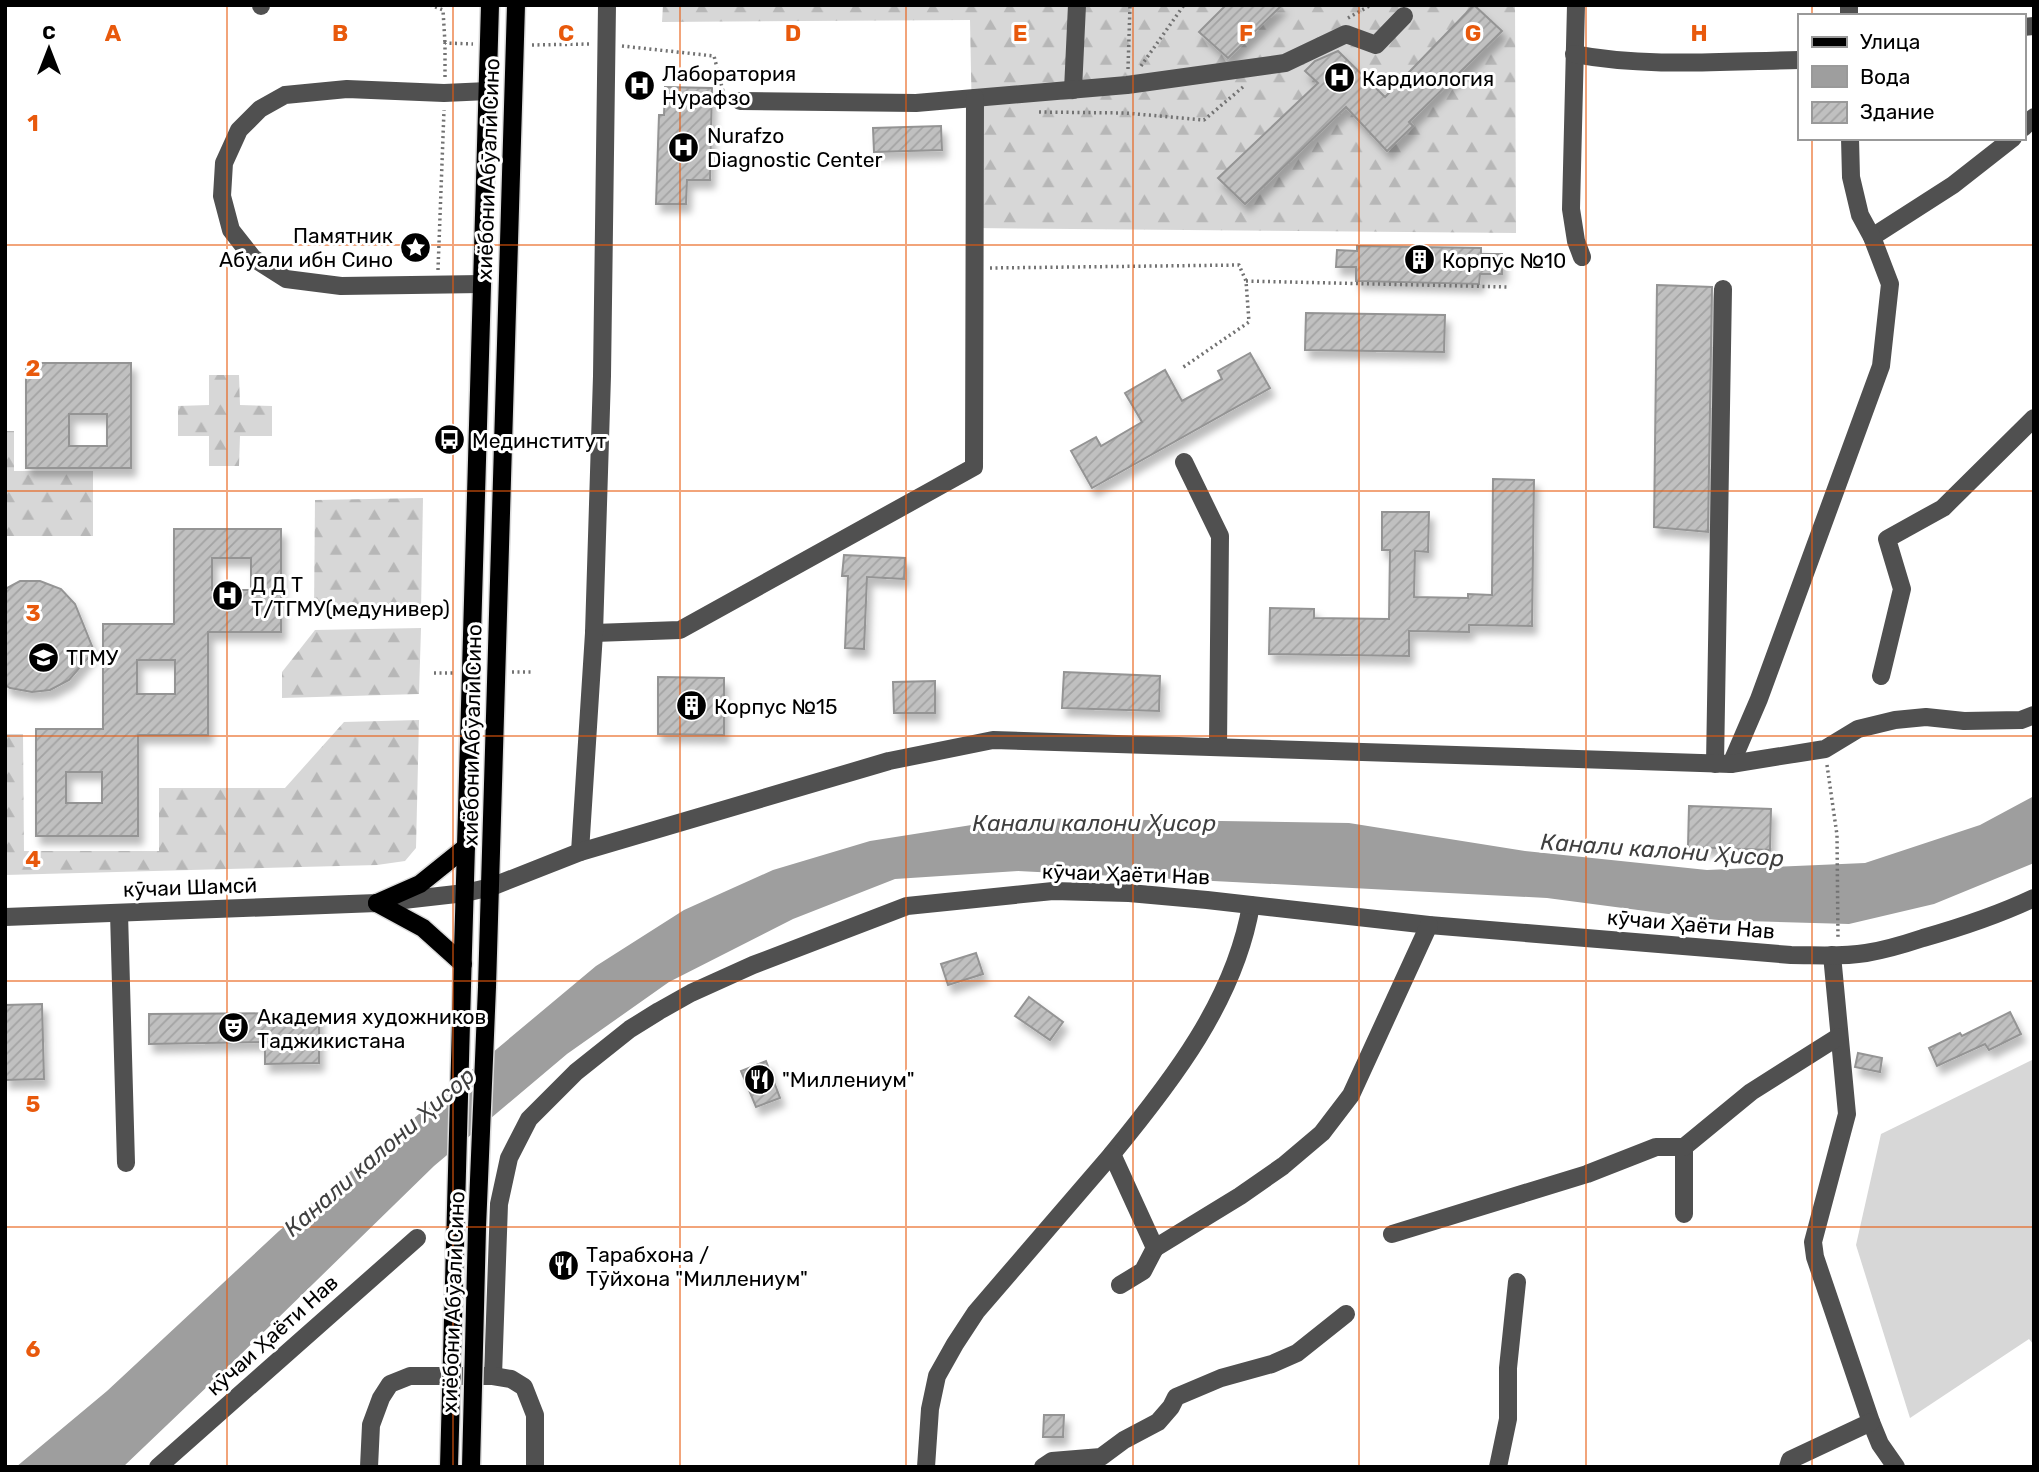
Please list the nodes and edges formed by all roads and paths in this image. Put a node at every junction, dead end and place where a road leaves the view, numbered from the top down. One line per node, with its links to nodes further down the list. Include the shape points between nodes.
1 (430, 5): 10 (path, via 443,9)
2 (490, 5): 11 (main road, хиёбони Абӯалӣ Сино)
3 (516, 5): 13 (main road, хиёбони Абӯалӣ Сино)
4 (607, 5): 12 (street)
5 (1077, 5): 17 (street)
6 (1130, 5): 16 (path)
7 (1184, 5): 16 (path)
8 (1576, 5): 14 (street)
9 (1404, 16): 16 (street, via 1376,45 1346,34 1285,63)
10 (445, 43): 11 (path); 19 (path)
11 (489, 44): 18 (main road, хиёбони Абӯалӣ Сино)
12 (607, 44): 13 (path); 21 (path, via 714,56 721,90 728,101); 36 (street)
13 (514, 45): 44 (main road, хиёбони Абӯалӣ Сино)
14 (1574, 54): 15 (street, via 1605,60); 26 (street, via 1572,209)
15 (1798, 60)
16 (1127, 85): 17 (street); 22 (path, via 1125,113)
17 (1073, 90): 20 (street)
18 (488, 91): 19 (street); 30 (main road, хиёбони Абӯалӣ Сино)
19 (444, 93): 29 (path); 29 (street, via 347,89 285,95 260,109 239,131 224,163 222,196 231,230 253,258 286,279 341,286)
20 (975, 98): 21 (street, via 916,103); 27 (street)
21 (740, 101)
22 (1029, 112)
23 (1850, 140): 25 (street, via 1851,177 1860,215)
24 (2011, 140): 25 (street, via 1953,185)
25 (1872, 237): 41 (street, via 1890,284 1881,366 1759,699)
26 (1582, 257)
27 (974, 268): 28 (path, via 1239,265); 36 (street, via 974,467 680,630)
28 (1246, 281): 31 (path); 33 (path, via 1249,322)
29 (437, 283): 30 (street)
30 (482, 284): 42 (main road, хиёбони Абӯалӣ Сино)
31 (1507, 287)
32 (1723, 289): 41 (street)
33 (1182, 368)
34 (2034, 418): 37 (street, via 1943,508 1886,539 1902,589)
35 (1184, 462): 39 (street, via 1220,536)
36 (594, 633): 43 (street)
37 (1881, 676)
38 (2034, 715): 40 (street, via 2021,720 1895,720 1858,729)
39 (1218, 747): 41 (street, кӯчаи Шамсӣ); 43 (street, кӯчаи Шамсӣ, via 993,740 888,761)
40 (1825, 749): 41 (street, кӯчаи Шамсӣ); 52 (path, via 1837,835)
41 (1723, 764)
42 (466, 847): 45 (main road, хиёбони Абӯалӣ Сино); 47 (main road, via 420,884)
43 (580, 852): 44 (street, кӯчаи Шамсӣ)
44 (491, 887): 45 (street, кӯчаи Шамсӣ); 71 (main road, хиёбони Абӯалӣ Сино, bridge)
45 (465, 893): 47 (street, кӯчаи Шамсӣ); 53 (main road, хиёбони Абӯалӣ Сино)
46 (2034, 898): 52 (street, кӯчаи Ҳаёти Нав, via 1987,919 1897,946 1866,953)
47 (377, 903): 49 (street, кӯчаи Шамсӣ); 53 (main road, via 423,928)
48 (1251, 905): 51 (street, кӯчаи Ҳаёти Нав); 56 (street, via 1229,981 1198,1036); 65 (street, кӯчаи Ҳаёти Нав, via 1053,891 907,906 753,965 691,993 630,1029 576,1072 529,1119 509,1158 499,1204)
49 (119, 913): 50 (street, кӯчаи Шамсӣ); 57 (street)
50 (5, 917)
51 (1429, 925): 52 (street, кӯчаи Ҳаёти Нав, via 1791,955); 61 (street, via 1351,1095 1322,1133 1241,1196)
52 (1835, 948): 54 (street)
53 (463, 964): 70 (main road, хиёбони Абӯалӣ Сино, bridge)
54 (1838, 1037): 55 (street, via 1751,1092); 66 (street, via 1847,1114 1813,1241)
55 (1684, 1147): 58 (street); 59 (street, via 1657,1147 1587,1174)
56 (1112, 1154): 61 (street); 73 (street, via 976,1312 955,1344 937,1376)
57 (125, 1163)
58 (1684, 1214)
59 (1392, 1234)
60 (417, 1238): 68 (street, кӯчаи Ҳаёти Нав)
61 (1154, 1248): 63 (street, via 1143,1271)
62 (1517, 1282): 75 (street, via 1508,1419)
63 (1120, 1285)
64 (1346, 1314): 74 (street, via 1297,1353 1176,1397 1158,1422 1101,1457 1052,1461)
65 (493, 1376): 69 (street, via 410,1376 390,1384 372,1425); 72 (street, via 524,1387 531,1402)
66 (1871, 1422): 67 (street); 76 (street)
67 (1790, 1464)
68 (158, 1467)
69 (369, 1467)
70 (449, 1467)
71 (471, 1467)
72 (535, 1467)
73 (926, 1467)
74 (1043, 1467)
75 (1498, 1467)
76 (1896, 1467)

